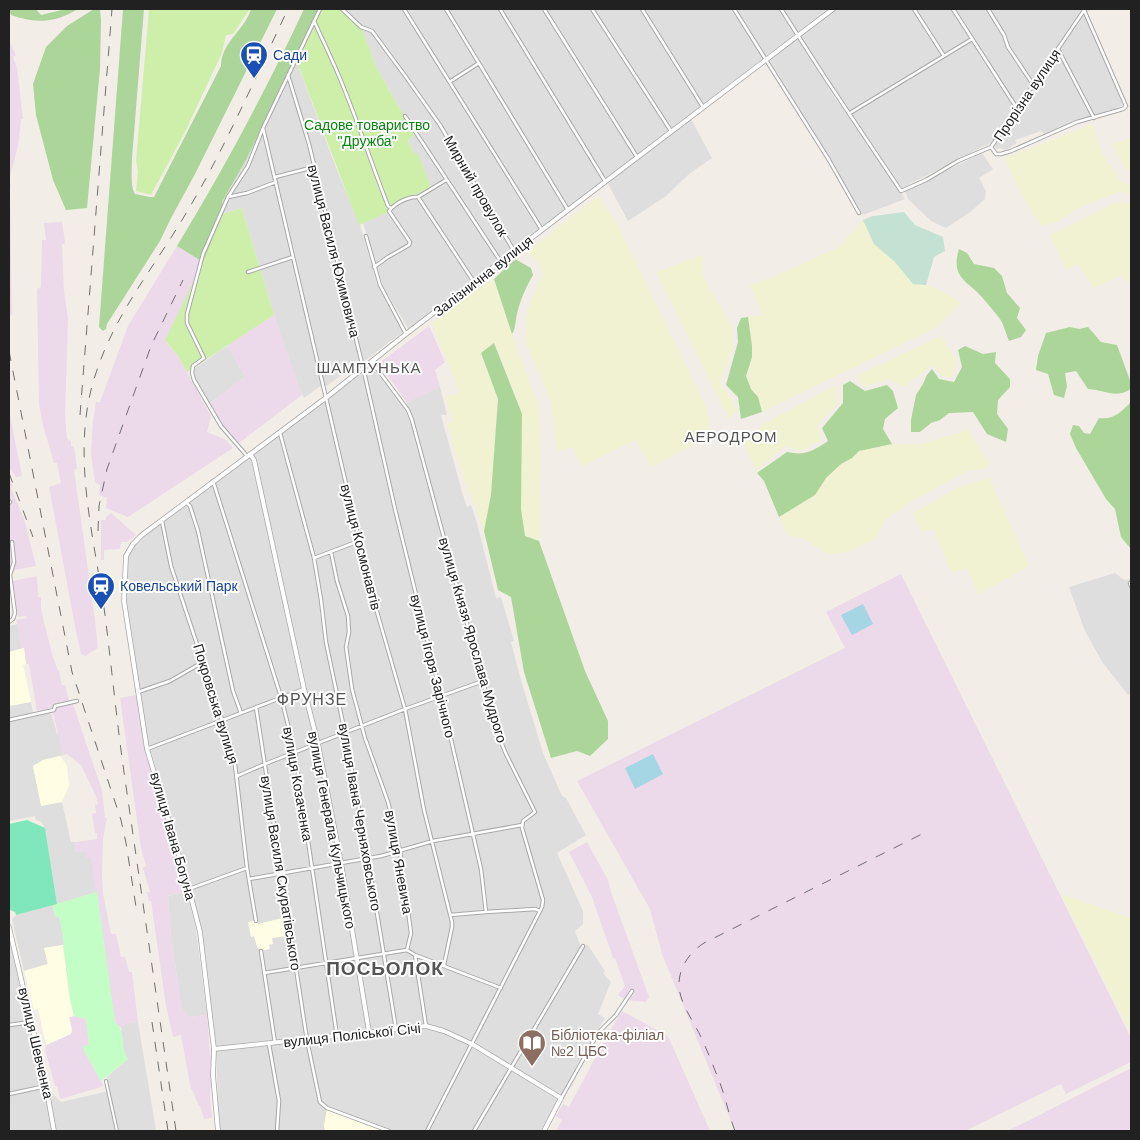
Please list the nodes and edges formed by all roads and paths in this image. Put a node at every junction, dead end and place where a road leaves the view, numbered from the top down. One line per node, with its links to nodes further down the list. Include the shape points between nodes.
1 (320, 9): 16 (street)
2 (342, 9): 47 (street, Мирний провулок, via 361,27 372,31 406,77 440,125)
3 (404, 9): 24 (street)
4 (446, 9): 22 (street)
5 (500, 9): 38 (street)
6 (544, 9): 34 (street)
7 (592, 9): 32 (street)
8 (642, 9): 26 (street)
9 (734, 9): 21 (street)
10 (781, 9): 17 (street)
11 (832, 9): 17 (street, Залізнична вулиця)
12 (914, 9): 20 (street)
13 (952, 9): 18 (street)
14 (988, 9): 25 (street)
15 (1084, 9): 19 (street, Прорізна вулиця); 30 (street, via 1126,106)
16 (314, 21): 23 (street); 42 (street, via 360,127)
17 (797, 35): 21 (street, Залізнична вулиця); 28 (street)
18 (972, 39): 20 (street); 27 (street)
19 (1058, 48): 25 (street, Прорізна вулиця); 30 (street)
20 (944, 56): 28 (street)
21 (766, 59): 26 (street, Залізнична вулиця); 44 (street)
22 (479, 64): 24 (street); 43 (street)
23 (288, 75): 31 (street); 35 (street, вулиця Василя Юхимовича)
24 (450, 81): 45 (street)
25 (1034, 86): 27 (street, Прорізна вулиця)
26 (703, 107): 32 (street, Залізнична вулиця)
27 (1018, 110): 33 (street, Прорізна вулиця)
28 (850, 113): 33 (street, Прорізна вулиця, via 901,191)
29 (405, 116): 37 (street)
30 (1094, 118): 33 (street, via 1006,153 996,154)
31 (262, 128): 36 (street, вулиця Космонавтів); 40 (street, via 248,166)
32 (671, 131): 34 (street, Залізнична вулиця)
33 (991, 147)
34 (637, 157): 38 (street, Залізнична вулиця)
35 (314, 168): 36 (street); 55 (street, вулиця Василя Юхимовича)
36 (274, 177): 39 (street, вулиця Космонавтів)
37 (446, 180): 41 (street); 49 (street)
38 (605, 181): 43 (street, Залізнична вулиця)
39 (276, 182): 40 (street); 48 (street, вулиця Космонавтів)
40 (228, 197): 58 (street, via 203,254 187,323 204,358 193,366 194,380 221,426)
41 (418, 197): 42 (street); 52 (street)
42 (390, 208): 50 (street, via 390,214 410,242)
43 (568, 210): 45 (street, Залізнична вулиця)
44 (858, 213)
45 (542, 230): 47 (street, Залізнична вулиця)
46 (366, 236): 50 (street)
47 (514, 251): 49 (street, Залізнична вулиця)
48 (293, 257): 51 (street); 56 (street, вулиця Космонавтів)
49 (501, 262): 52 (street, Залізнична вулиця)
50 (374, 267): 53 (street)
51 (248, 272)
52 (474, 282): 53 (street, Залізнична вулиця)
53 (406, 334): 54 (street, Залізнична вулиця)
54 (372, 362): 55 (street, Залізнична вулиця); 69 (street, вулиця Князя Ярослава Мудрого, via 412,420)
55 (363, 369): 56 (street, Залізнична вулиця); 72 (street, вулиця Ігоря Зарічного)
56 (326, 397): 57 (street, Залізнична вулиця); 62 (street, вулиця Космонавтів)
57 (279, 432): 58 (street, Залізнична вулиця); 66 (street, вулиця Івана Черняховського)
58 (248, 455): 59 (street, Залізнична вулиця); 70 (street, вулиця Генерала Кульчицького, via 254,460)
59 (213, 482): 60 (street, Залізнична вулиця); 73 (street, вулиця Козаченка)
60 (186, 502): 61 (street, Залізнична вулиця); 77 (street, via 198,531 233,691)
61 (162, 521): 64 (street, Залізнична вулиця); 68 (street, Покровська вулиця, via 171,566)
62 (360, 541): 65 (street); 76 (street, вулиця Космонавтів)
63 (12, 542): 67 (street, via 14,562 10,575 15,613)
64 (133, 544): 71 (street, вулиця Івана Богуна, via 126,556 124,601)
65 (330, 552): 66 (street); 80 (street, вулиця Яневича, via 348,616 346,658)
66 (314, 558): 81 (street, вулиця Івана Черняховського, via 327,650)
67 (9, 622)
68 (203, 662): 71 (street, via 170,682); 79 (street, Покровська вулиця)
69 (483, 681): 72 (street); 87 (street, вулиця Князя Ярослава Мудрого, via 501,742 534,812)
70 (304, 689): 73 (street); 82 (street, вулиця Генерала Кульчицького)
71 (138, 692): 83 (street, вулиця Івана Богуна)
72 (441, 696): 76 (street); 88 (street, вулиця Ігоря Зарічного)
73 (281, 697): 75 (street); 84 (street, вулиця Козаченка)
74 (77, 701): 78 (street)
75 (256, 707): 77 (street); 85 (street, вулиця Василя Скуратівського)
76 (405, 709): 80 (street); 89 (street, вулиця Космонавтів)
77 (241, 713): 79 (street)
78 (9, 720)
79 (223, 720): 83 (street); 86 (street, Покровська вулиця)
80 (362, 726): 81 (street); 90 (street, вулиця Яневича, via 388,802)
81 (345, 733): 82 (street); 91 (street, вулиця Івана Черняховського)
82 (318, 744): 84 (street); 92 (street, вулиця Генерала Кульчицького)
83 (147, 749): 97 (street, вулиця Івана Богуна)
84 (295, 753): 85 (street); 94 (street, вулиця Козаченка)
85 (264, 764): 86 (street); 95 (street, вулиця Василя Скуратівського)
86 (237, 776): 93 (street, Покровська вулиця)
87 (522, 825): 88 (street); 98 (street, via 543,895)
88 (472, 834): 89 (street); 99 (street, вулиця Ігоря Зарічного, via 481,869)
89 (432, 841): 90 (street); 100 (street, вулиця Космонавтів)
90 (400, 851): 91 (street); 105 (street, вулиця Яневича, via 411,933)
91 (368, 858): 92 (street); 106 (street, вулиця Івана Черняховського)
92 (341, 863): 94 (street); 108 (street, вулиця Генерала Кульчицького)
93 (247, 868): 96 (street, Покровська вулиця); 97 (street)
94 (312, 868): 95 (street); 109 (street, вулиця Козаченка)
95 (281, 873): 96 (street); 111 (street, вулиця Василя Скуратівського)
96 (249, 879): 101 (street, Покровська вулиця)
97 (189, 889): 125 (street, вулиця Івана Богуна, via 201,934)
98 (540, 911): 99 (street); 113 (street)
99 (486, 912): 100 (street)
100 (450, 915): 110 (street, вулиця Космонавтів, via 452,928)
101 (256, 921)
102 (9, 927): 115 (street, вулиця Шевченка)
103 (583, 946): 126 (street)
104 (261, 950): 112 (street)
105 (407, 950): 106 (street); 107 (street)
106 (384, 954): 108 (street); 118 (street, вулиця Івана Черняховського)
107 (415, 955): 110 (street); 117 (street)
108 (356, 958): 109 (street); 119 (street, вулиця Генерала Кульчицького)
109 (326, 963): 111 (street); 120 (street, вулиця Козаченка)
110 (444, 965): 113 (street)
111 (296, 968): 112 (street); 121 (street, вулиця Василя Скуратівського)
112 (264, 973): 122 (street)
113 (501, 988): 124 (street)
114 (632, 991): 130 (street, via 616,1015 598,1033)
115 (31, 1022): 116 (street); 128 (street, вулиця Шевченка)
116 (9, 1025)
117 (426, 1026): 118 (street, вулиця Поліської Січі); 124 (street, вулиця Поліської Січі)
118 (396, 1029): 119 (street, вулиця Поліської Січі)
119 (369, 1032): 120 (street, вулиця Поліської Січі)
120 (337, 1036): 121 (street, вулиця Поліської Січі)
121 (307, 1040): 122 (street, вулиця Поліської Січі); 135 (street, вулиця Василя Скуратівського, via 323,1106)
122 (275, 1043): 123 (street, вулиця Поліської Січі)
123 (269, 1044): 125 (street, вулиця Поліської Січі); 134 (street, via 279,1101)
124 (472, 1044): 126 (street, вулиця Поліської Січі); 136 (street)
125 (214, 1049): 133 (street, вулиця Івана Богуна)
126 (511, 1070): 130 (street, вулиця Поліської Січі); 137 (street)
127 (106, 1081): 132 (street)
128 (46, 1086): 129 (street); 131 (street, вулиця Шевченка)
129 (9, 1094)
130 (561, 1098): 138 (street)
131 (54, 1131)
132 (117, 1131)
133 (218, 1131)
134 (277, 1131)
135 (389, 1131)
136 (427, 1131)
137 (474, 1131)
138 (544, 1131)

